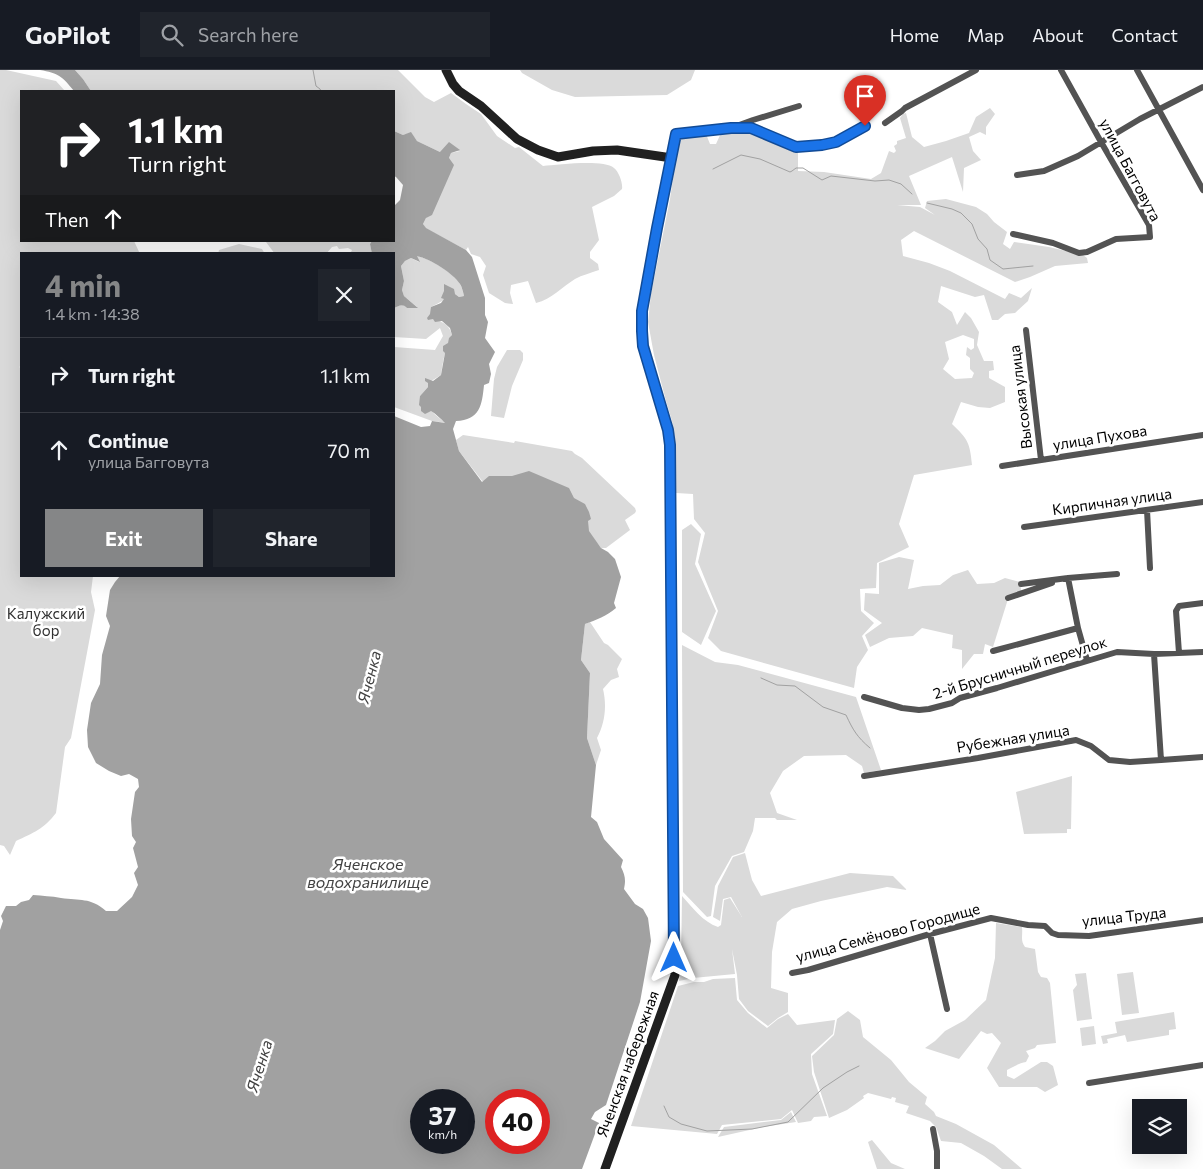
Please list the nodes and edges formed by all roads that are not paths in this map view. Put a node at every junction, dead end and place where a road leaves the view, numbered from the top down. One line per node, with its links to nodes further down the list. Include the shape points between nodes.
1 (446, 70): 12 (street, via 459,91 517,139 538,150 558,157 617,150)
2 (976, 70): 8 (street, via 904,108)
3 (1061, 70): 11 (street, улица Багговута)
4 (1137, 70): 7 (street)
5 (1203, 86): 7 (street)
6 (799, 106): 10 (street)
7 (1159, 110): 11 (street); 14 (street)
8 (885, 123)
9 (865, 126): 10 (street, via 836,142 796,147 751,128)
10 (731, 128): 12 (street, Яченская набережная, via 676,134)
11 (1101, 142): 13 (street, via 1044,171); 15 (street, улица Багговута, via 1149,225 1150,237 1116,239 1079,252)
12 (672, 158): 47 (street, Яченская набережная, via 642,311 642,331 643,346 670,445 674,975)
13 (1017, 175)
14 (1203, 190)
15 (1013, 234)
16 (1026, 330): 18 (street, Высокая улица)
17 (1203, 435): 18 (street, улица Пухова)
18 (1042, 460): 19 (street, улица Пухова)
19 (1002, 466)
20 (1203, 502): 21 (street, Кирпичная улица)
21 (1147, 510): 22 (street, Кирпичная улица); 23 (street)
22 (1024, 527)
23 (1150, 568)
24 (1117, 574): 25 (street)
25 (1068, 578): 26 (street); 27 (street); 29 (street)
26 (1021, 584)
27 (1008, 598)
28 (1203, 603): 32 (street, via 1180,606 1176,611)
29 (1078, 628): 30 (street); 34 (street)
30 (993, 650)
31 (1203, 652): 32 (street, 2-й Брусничный переулок)
32 (1179, 653): 33 (street, 2-й Брусничный переулок)
33 (1154, 654): 34 (street, 2-й Брусничный переулок, via 1117,652); 37 (street)
34 (1087, 660): 35 (street, 2-й Брусничный переулок, via 929,709 902,708)
35 (864, 697)
36 (1203, 757): 37 (street, Рубежная улица)
37 (1161, 760): 38 (street, Рубежная улица, via 1109,760 1091,746 1076,740)
38 (864, 776)
39 (991, 918): 40 (street, улица Труда, via 1045,926 1058,935 1090,936); 41 (street, улица Семёново Городище)
40 (1203, 920)
41 (930, 934): 42 (street, улица Семёново Городище); 43 (street)
42 (792, 973)
43 (947, 1009)
44 (1203, 1065): 45 (street)
45 (1089, 1083)
46 (933, 1129): 48 (street)
47 (605, 1169)
48 (937, 1169)

